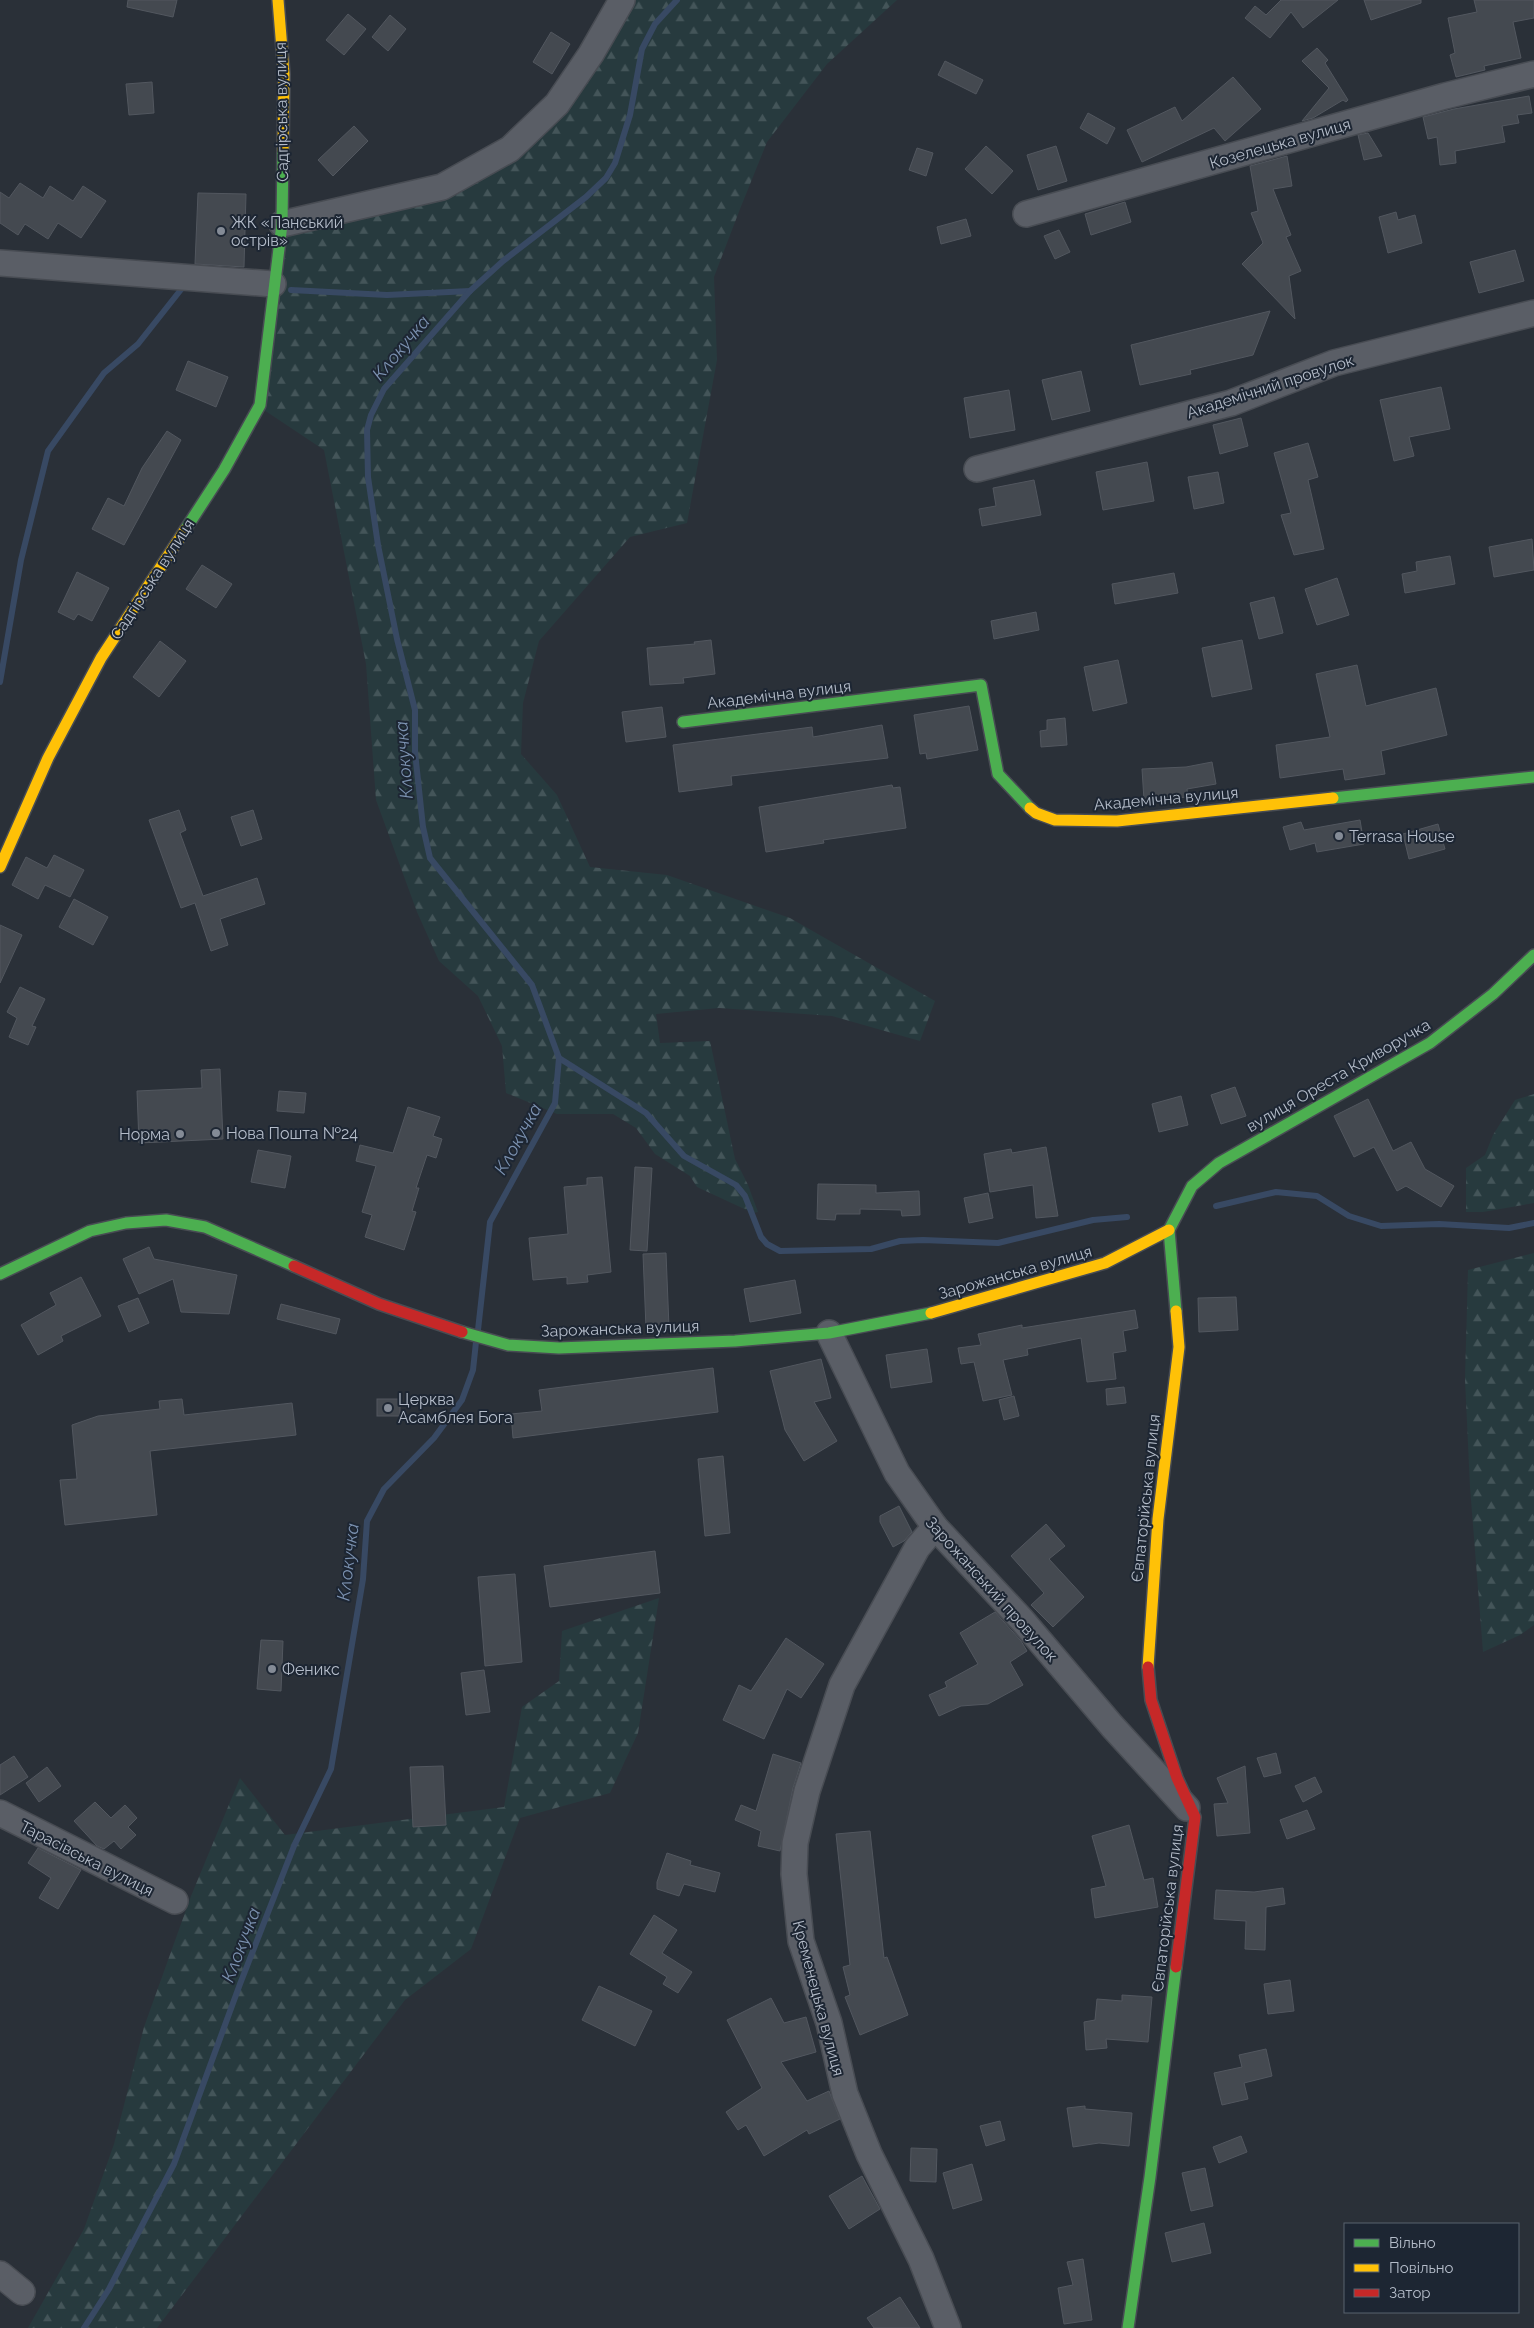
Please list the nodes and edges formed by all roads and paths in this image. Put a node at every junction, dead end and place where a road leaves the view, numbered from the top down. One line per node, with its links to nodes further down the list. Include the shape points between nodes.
1 (278, 0): 5 (street, Садгірська вулиця, via 284,74)
2 (622, 0): 5 (street, via 557,104 510,149 442,187)
3 (1534, 74): 4 (street, Козелецька вулиця)
4 (1026, 214)
5 (282, 224): 7 (street, Садгірська вулиця)
6 (0, 263): 7 (street)
7 (273, 284): 12 (street, Садгірська вулиця, via 260,405 224,470 101,658 48,758)
8 (1534, 313): 9 (street, Академічний провулок, via 1334,363 1231,403)
9 (977, 469)
10 (683, 722): 11 (street, Академічна вулиця, via 981,685 998,774 1036,813 1055,820 1117,821)
11 (1534, 777)
12 (0, 867)
13 (1534, 955): 14 (street, вулиця Ореста Криворучка, via 1493,994 1430,1043 1219,1163 1192,1186)
14 (1169, 1230): 16 (street, Зарожанська вулиця, via 1105,1263 942,1311); 19 (street, Євпаторійська вулиця, via 1179,1347 1158,1520 1147,1661 1151,1700 1177,1778)
15 (0, 1274): 16 (street, Зарожанська вулиця, via 90,1231 126,1222 166,1220 206,1227 362,1297 448,1328 508,1345 559,1348 735,1341)
16 (829, 1333): 17 (street, Зарожанський провулок, via 897,1473)
17 (935, 1527): 19 (street, Зарожанський провулок, via 1022,1620); 23 (street, Кременецька вулиця, via 917,1548 842,1685 807,1791 795,1843 794,1874 800,1941 829,2023 845,2094 869,2154 921,2259)
18 (0, 1813): 20 (street, Тарасівська вулиця)
19 (1195, 1817): 24 (street, Євпаторійська вулиця)
20 (175, 1901)
21 (0, 2274): 22 (street)
22 (22, 2292)
23 (948, 2328)
24 (1128, 2328)

